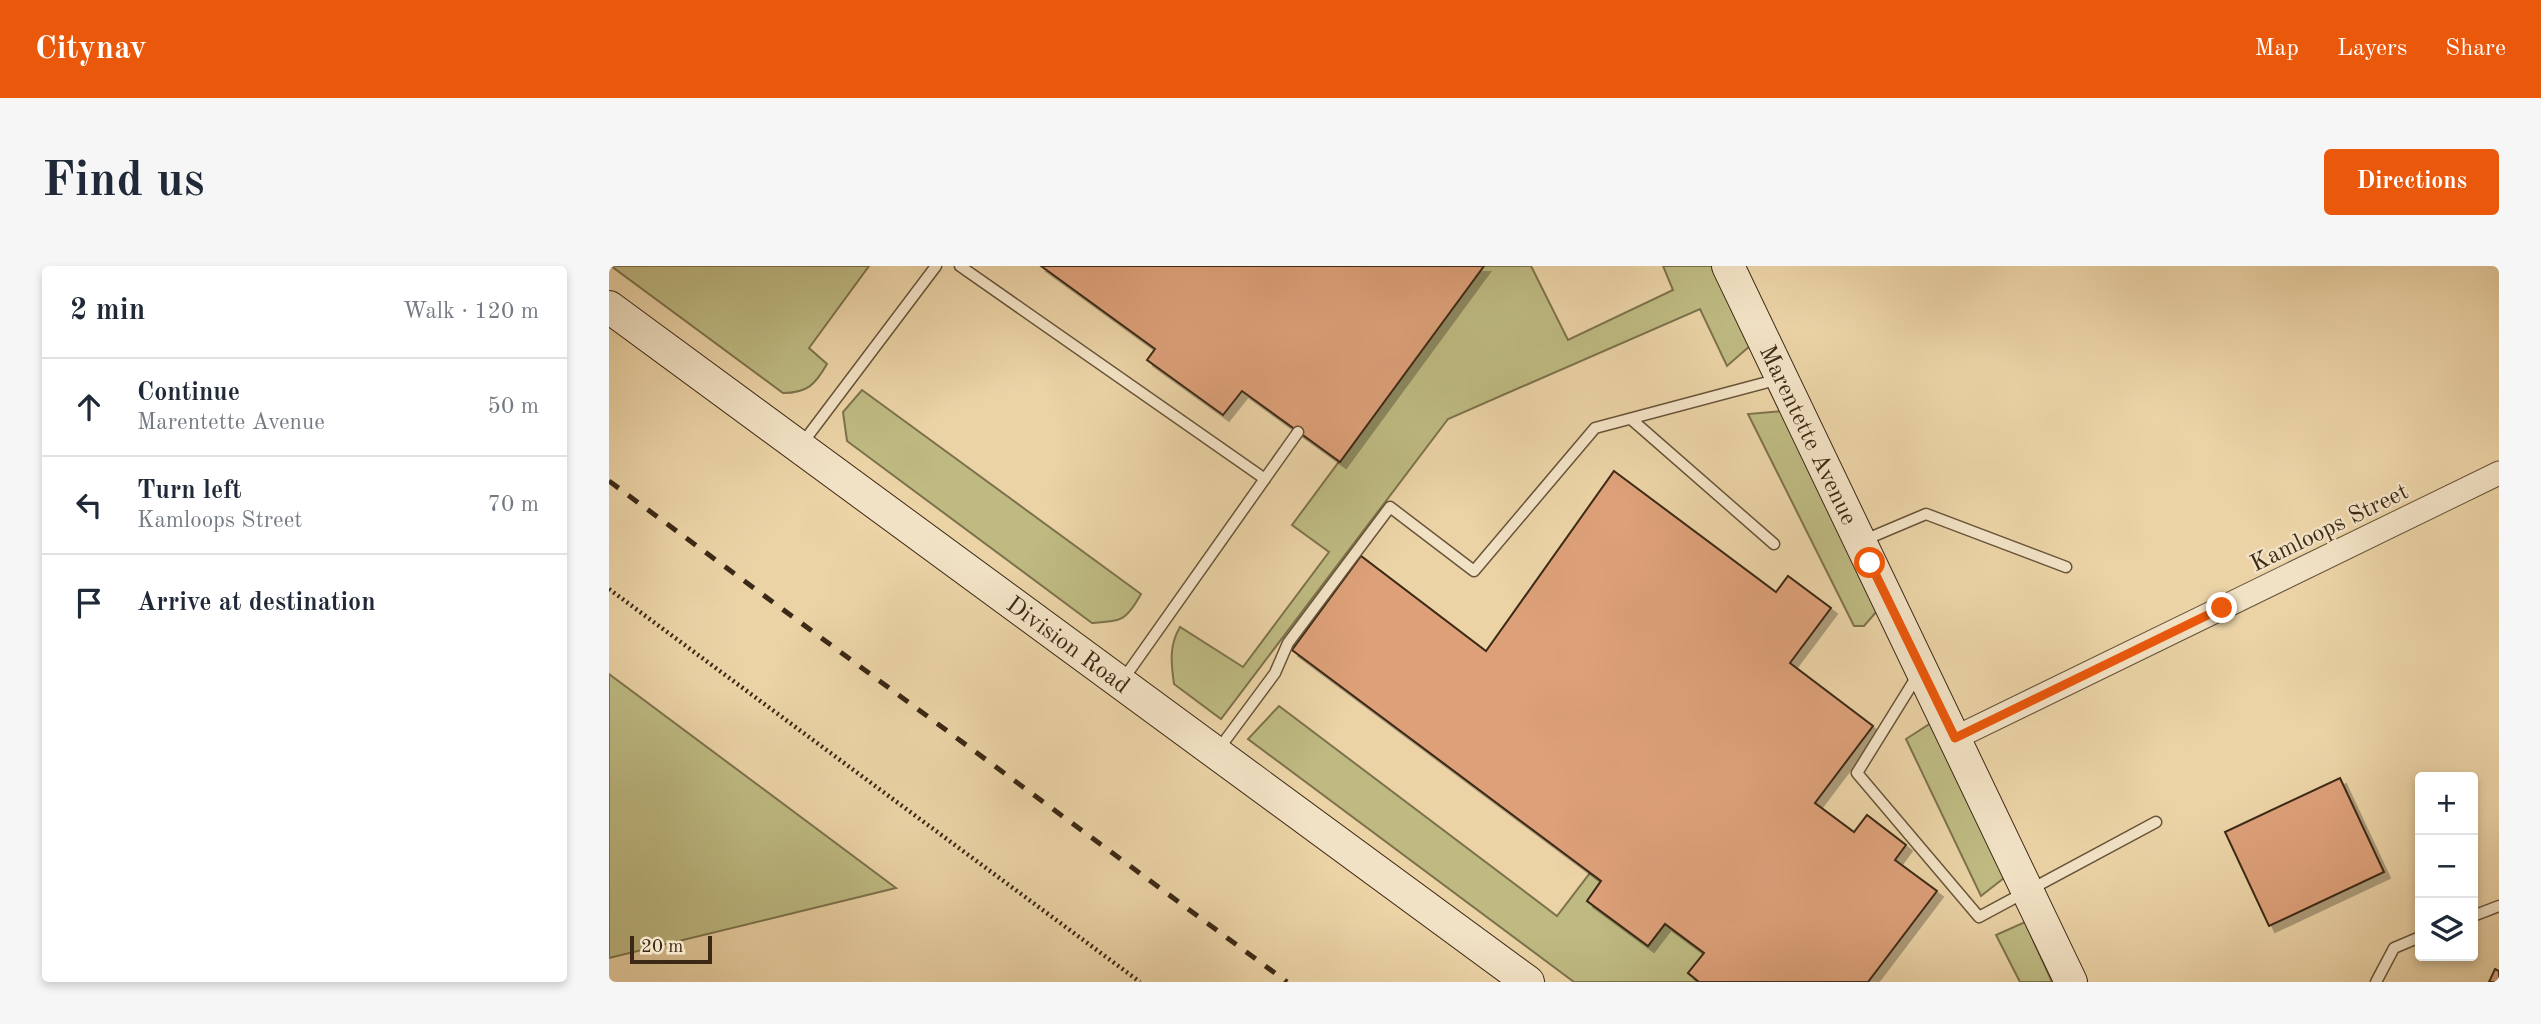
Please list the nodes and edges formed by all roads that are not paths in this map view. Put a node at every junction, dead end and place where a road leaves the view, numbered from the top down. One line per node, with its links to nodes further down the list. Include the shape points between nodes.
1 (936, 266): 8 (lane)
2 (960, 266): 10 (lane)
3 (1728, 266): 5 (main road, Marentette Avenue)
4 (609, 307): 8 (main road, Division Road)
5 (1782, 379): 6 (lane); 11 (main road, Marentette Avenue)
6 (1631, 419): 12 (lane); 17 (lane, via 1595,428 1474,571 1391,507 1288,643 1275,673)
7 (1298, 432): 10 (lane)
8 (799, 447): 15 (main road, Division Road)
9 (2499, 473): 16 (street, Kamloops Street)
10 (1265, 480): 15 (lane)
11 (1859, 542): 13 (lane, via 1926,514); 14 (main road, Marentette Avenue)
12 (1774, 544)
13 (2066, 568)
14 (1922, 670): 16 (main road, Marentette Avenue); 19 (lane, via 1857,773 1979,918)
15 (1120, 683): 17 (main road, Division Road)
16 (1955, 738): 19 (main road, Marentette Avenue)
17 (1216, 753): 23 (main road, Division Road)
18 (2156, 822): 19 (lane)
19 (2028, 890): 24 (main road, Marentette Avenue)
20 (2499, 906): 21 (lane)
21 (2478, 914)
22 (2415, 939): 25 (lane, via 2394,948)
23 (1528, 982)
24 (2071, 982)
25 (2376, 982)

